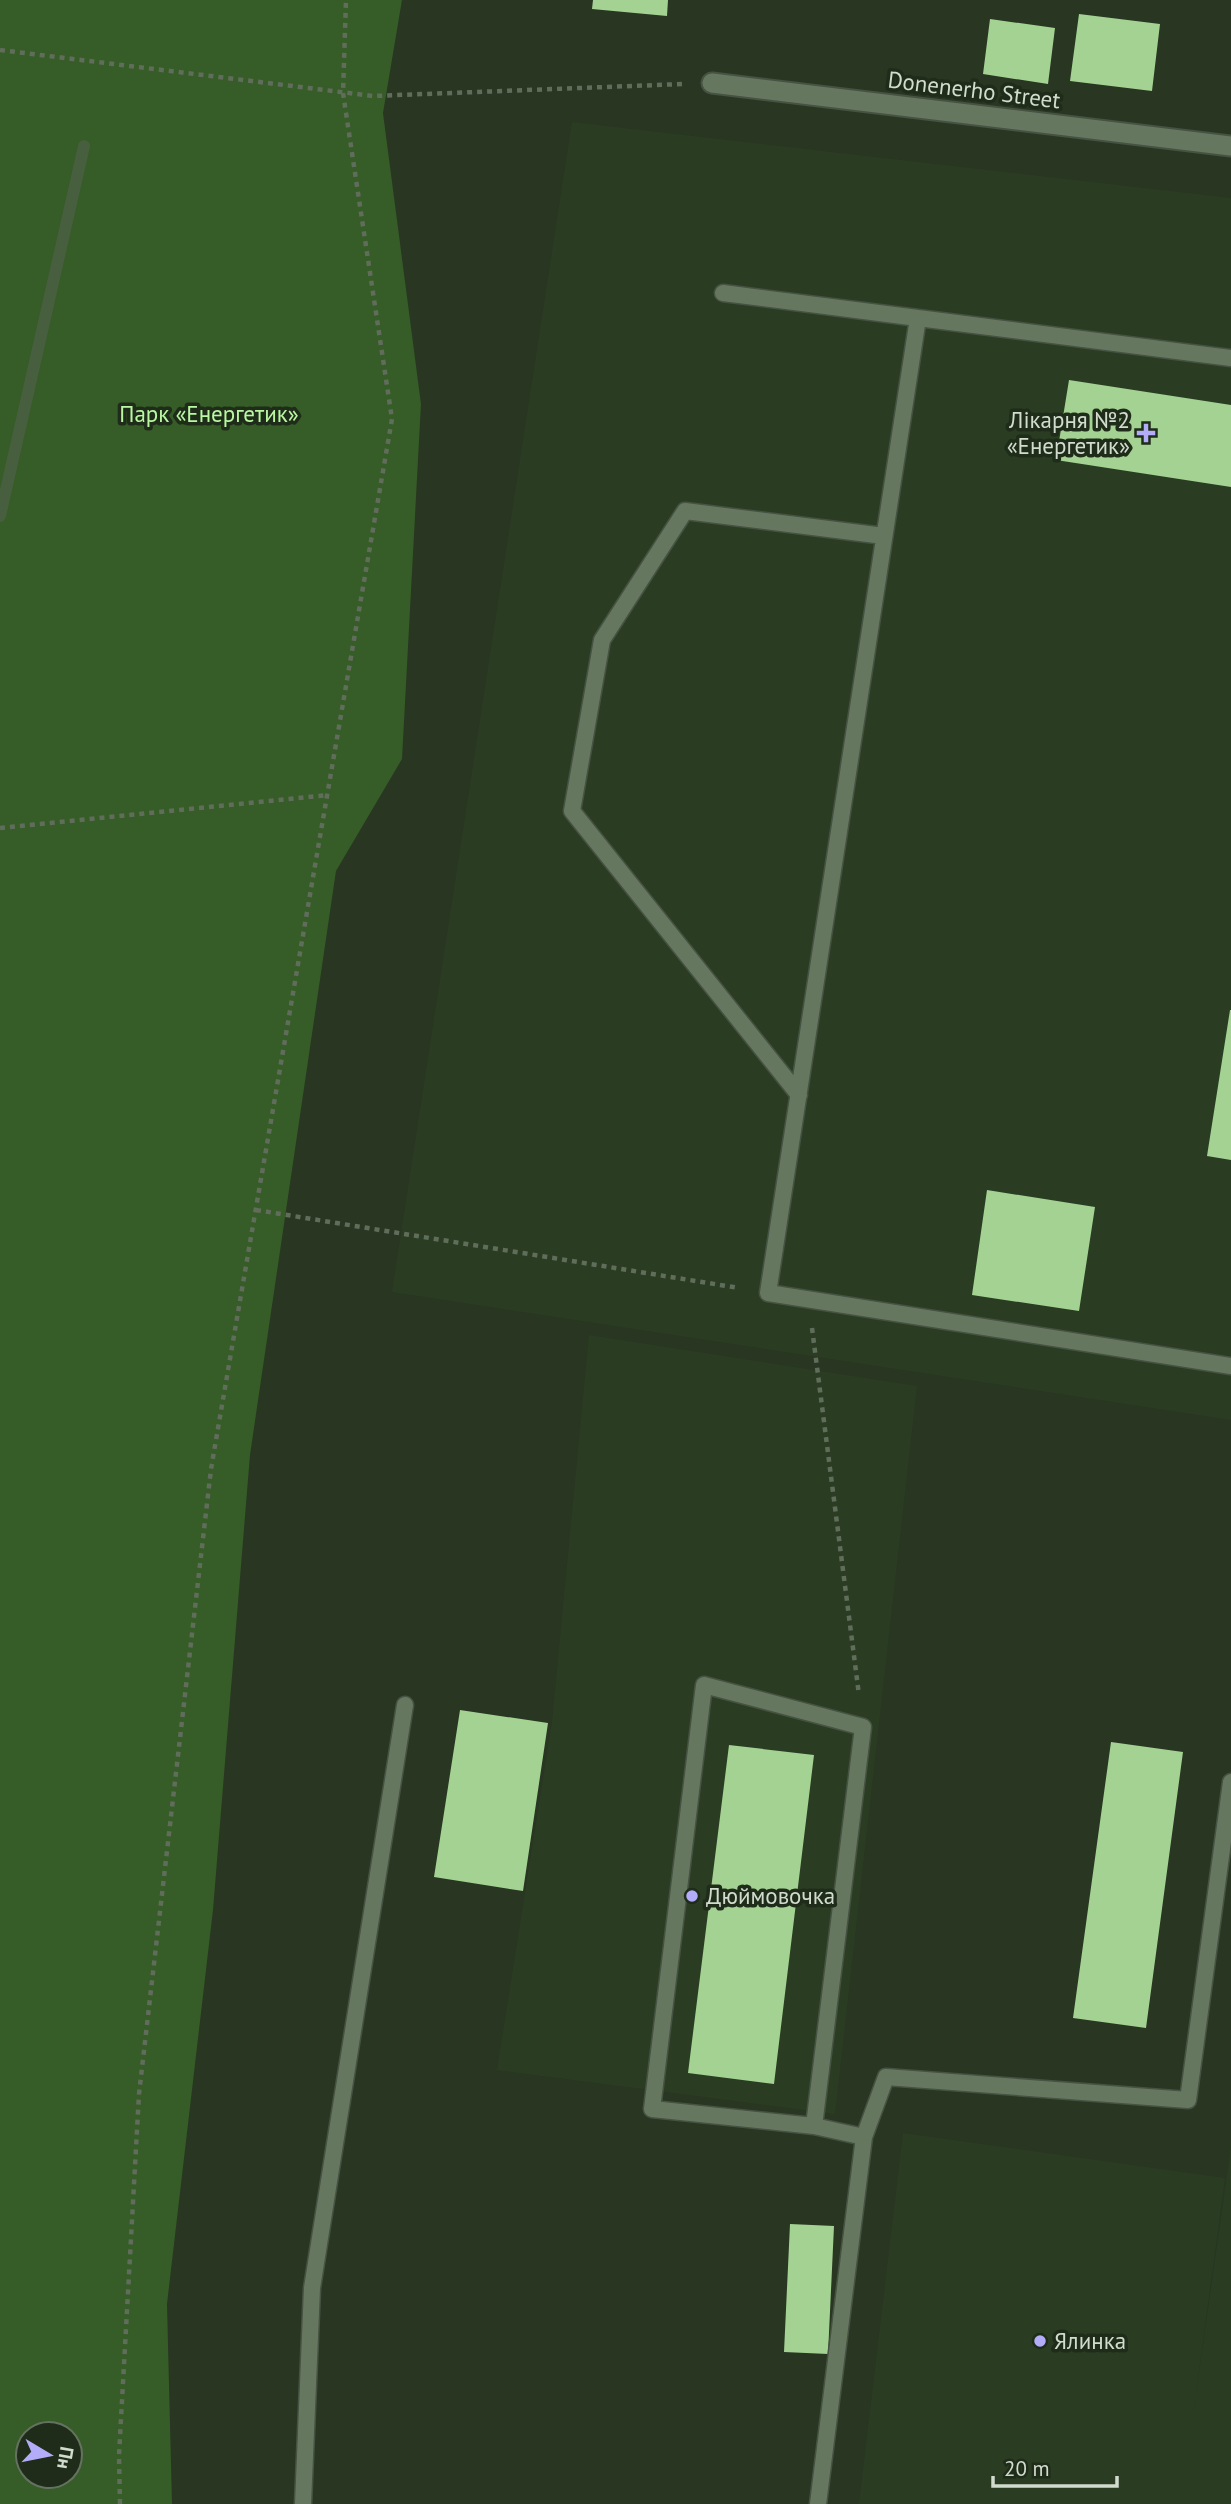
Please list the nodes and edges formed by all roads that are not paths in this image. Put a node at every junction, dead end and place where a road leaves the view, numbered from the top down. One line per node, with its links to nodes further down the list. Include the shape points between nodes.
1 (712, 83): 2 (street, Donenerho Street)
2 (1231, 146)
3 (723, 293): 4 (lane)
4 (918, 318): 5 (lane); 6 (lane)
5 (1231, 358)
6 (884, 536): 7 (lane); 7 (lane, via 685,510 602,640 572,811)
7 (799, 1095): 8 (lane, via 768,1293)
8 (1231, 1366)
9 (405, 1705): 13 (lane, via 312,2288)
10 (1231, 1782): 12 (lane, via 1188,2100 886,2077)
11 (814, 2126): 11 (lane, via 863,1727 704,1685 652,2109); 12 (lane)
12 (864, 2137): 14 (lane)
13 (303, 2504)
14 (818, 2504)

